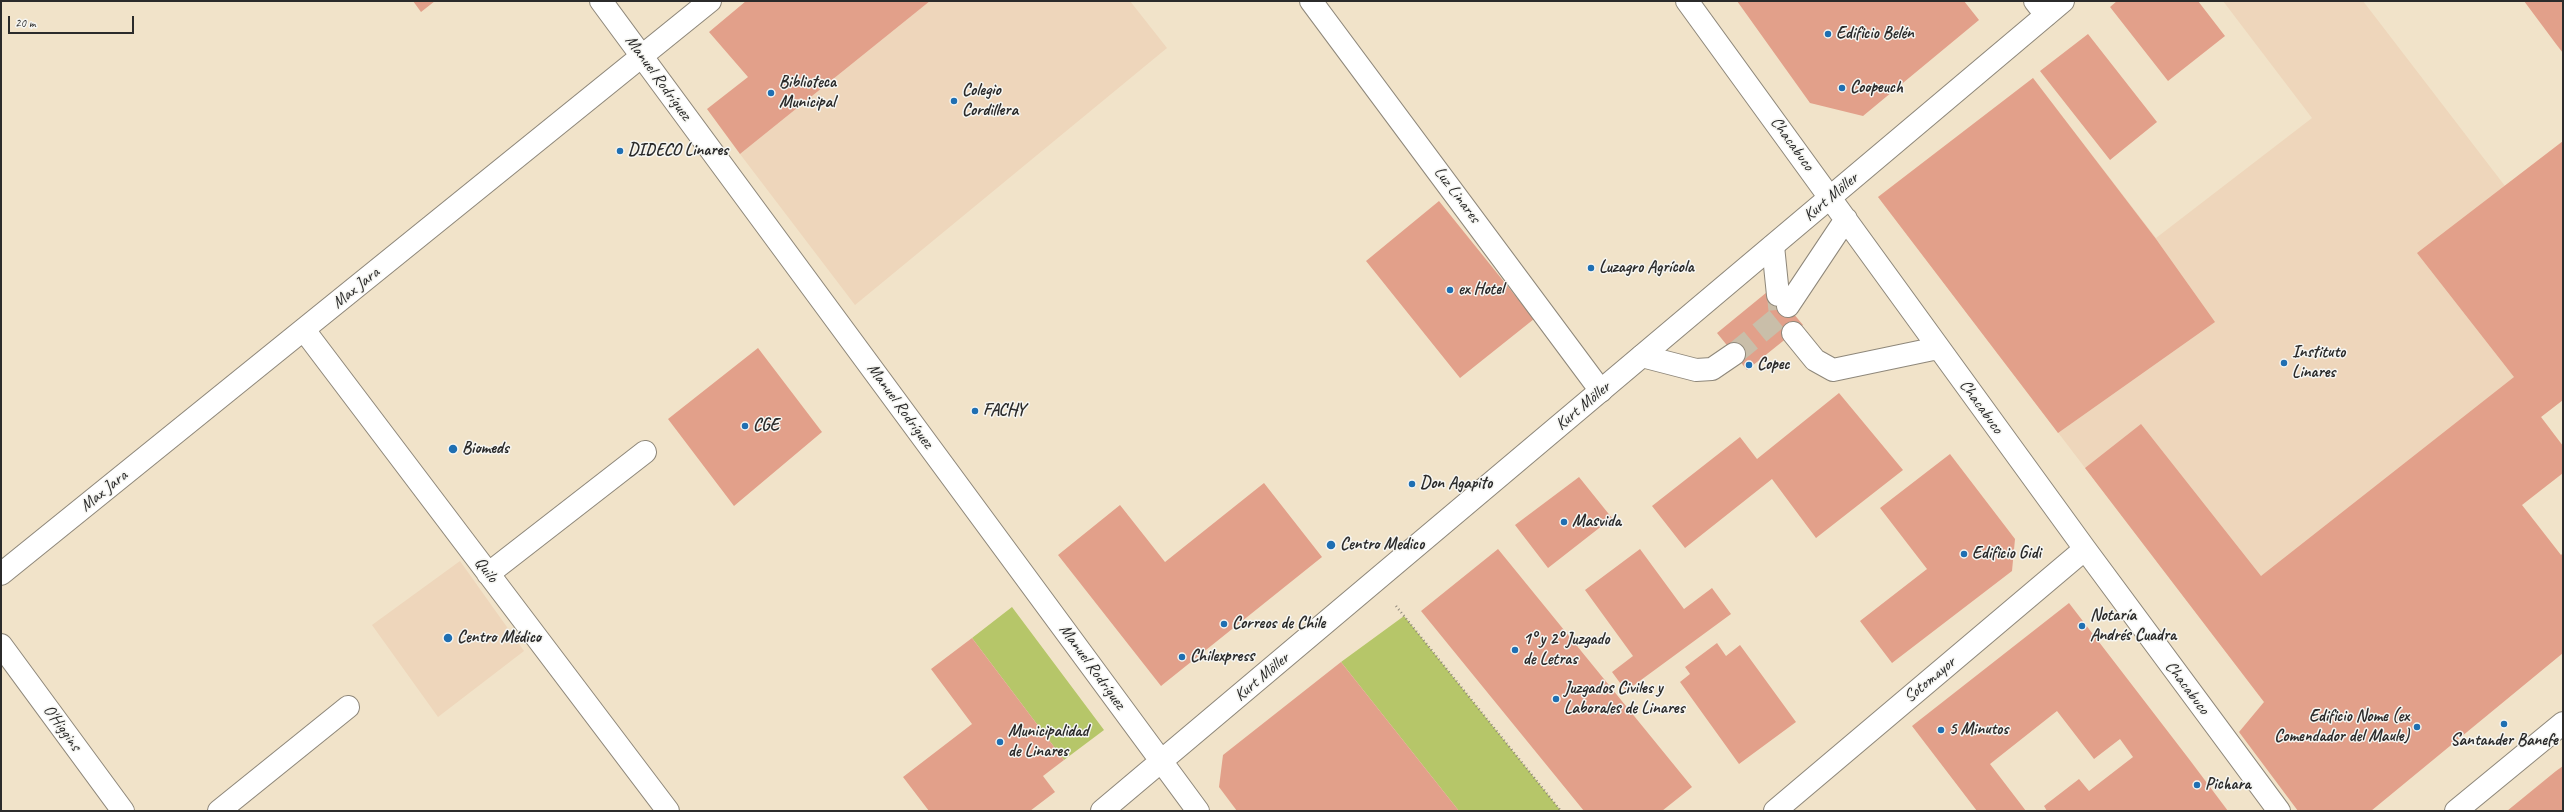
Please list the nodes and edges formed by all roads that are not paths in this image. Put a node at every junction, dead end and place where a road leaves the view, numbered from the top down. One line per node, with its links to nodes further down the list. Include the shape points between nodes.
1 (601, 1): 7 (street, Manuel Rodríguez)
2 (710, 1): 7 (street, Max Jara)
3 (1311, 1): 16 (street, Luz Linares)
4 (1687, 1): 8 (street, Chacabuco)
5 (2063, 1): 6 (street, Kurt Möller)
6 (2041, 8): 8 (street, Kurt Möller)
7 (643, 57): 11 (street, Max Jara); 24 (street, Manuel Rodríguez)
8 (1831, 197): 9 (street, Chacabuco); 10 (street, Kurt Möller)
9 (1846, 219): 10 (street, via 1783,300); 13 (street, Chacabuco)
10 (1773, 246): 15 (street, Kurt Möller)
11 (304, 330): 19 (street, Max Jara); 20 (street, Quilo)
12 (1793, 333): 13 (street, via 1815,360 1833,370)
13 (1938, 348): 18 (street, Chacabuco)
14 (1734, 354): 15 (street, via 1712,369 1696,370)
15 (1642, 356): 16 (street, Kurt Möller)
16 (1601, 391): 24 (street, Kurt Möller)
17 (645, 452): 20 (street)
18 (2085, 549): 30 (street, Sotomayor); 31 (street, Chacabuco)
19 (1, 574)
20 (488, 574): 27 (street, Quilo)
21 (1, 645): 25 (street, O'Higgins)
22 (348, 706): 26 (street)
23 (2563, 723): 32 (street)
24 (1162, 761): 28 (street, Kurt Möller); 29 (street, Manuel Rodríguez)
25 (123, 811)
26 (219, 811)
27 (668, 811)
28 (1102, 811)
29 (1198, 811)
30 (1775, 811)
31 (2279, 811)
32 (2456, 811)

